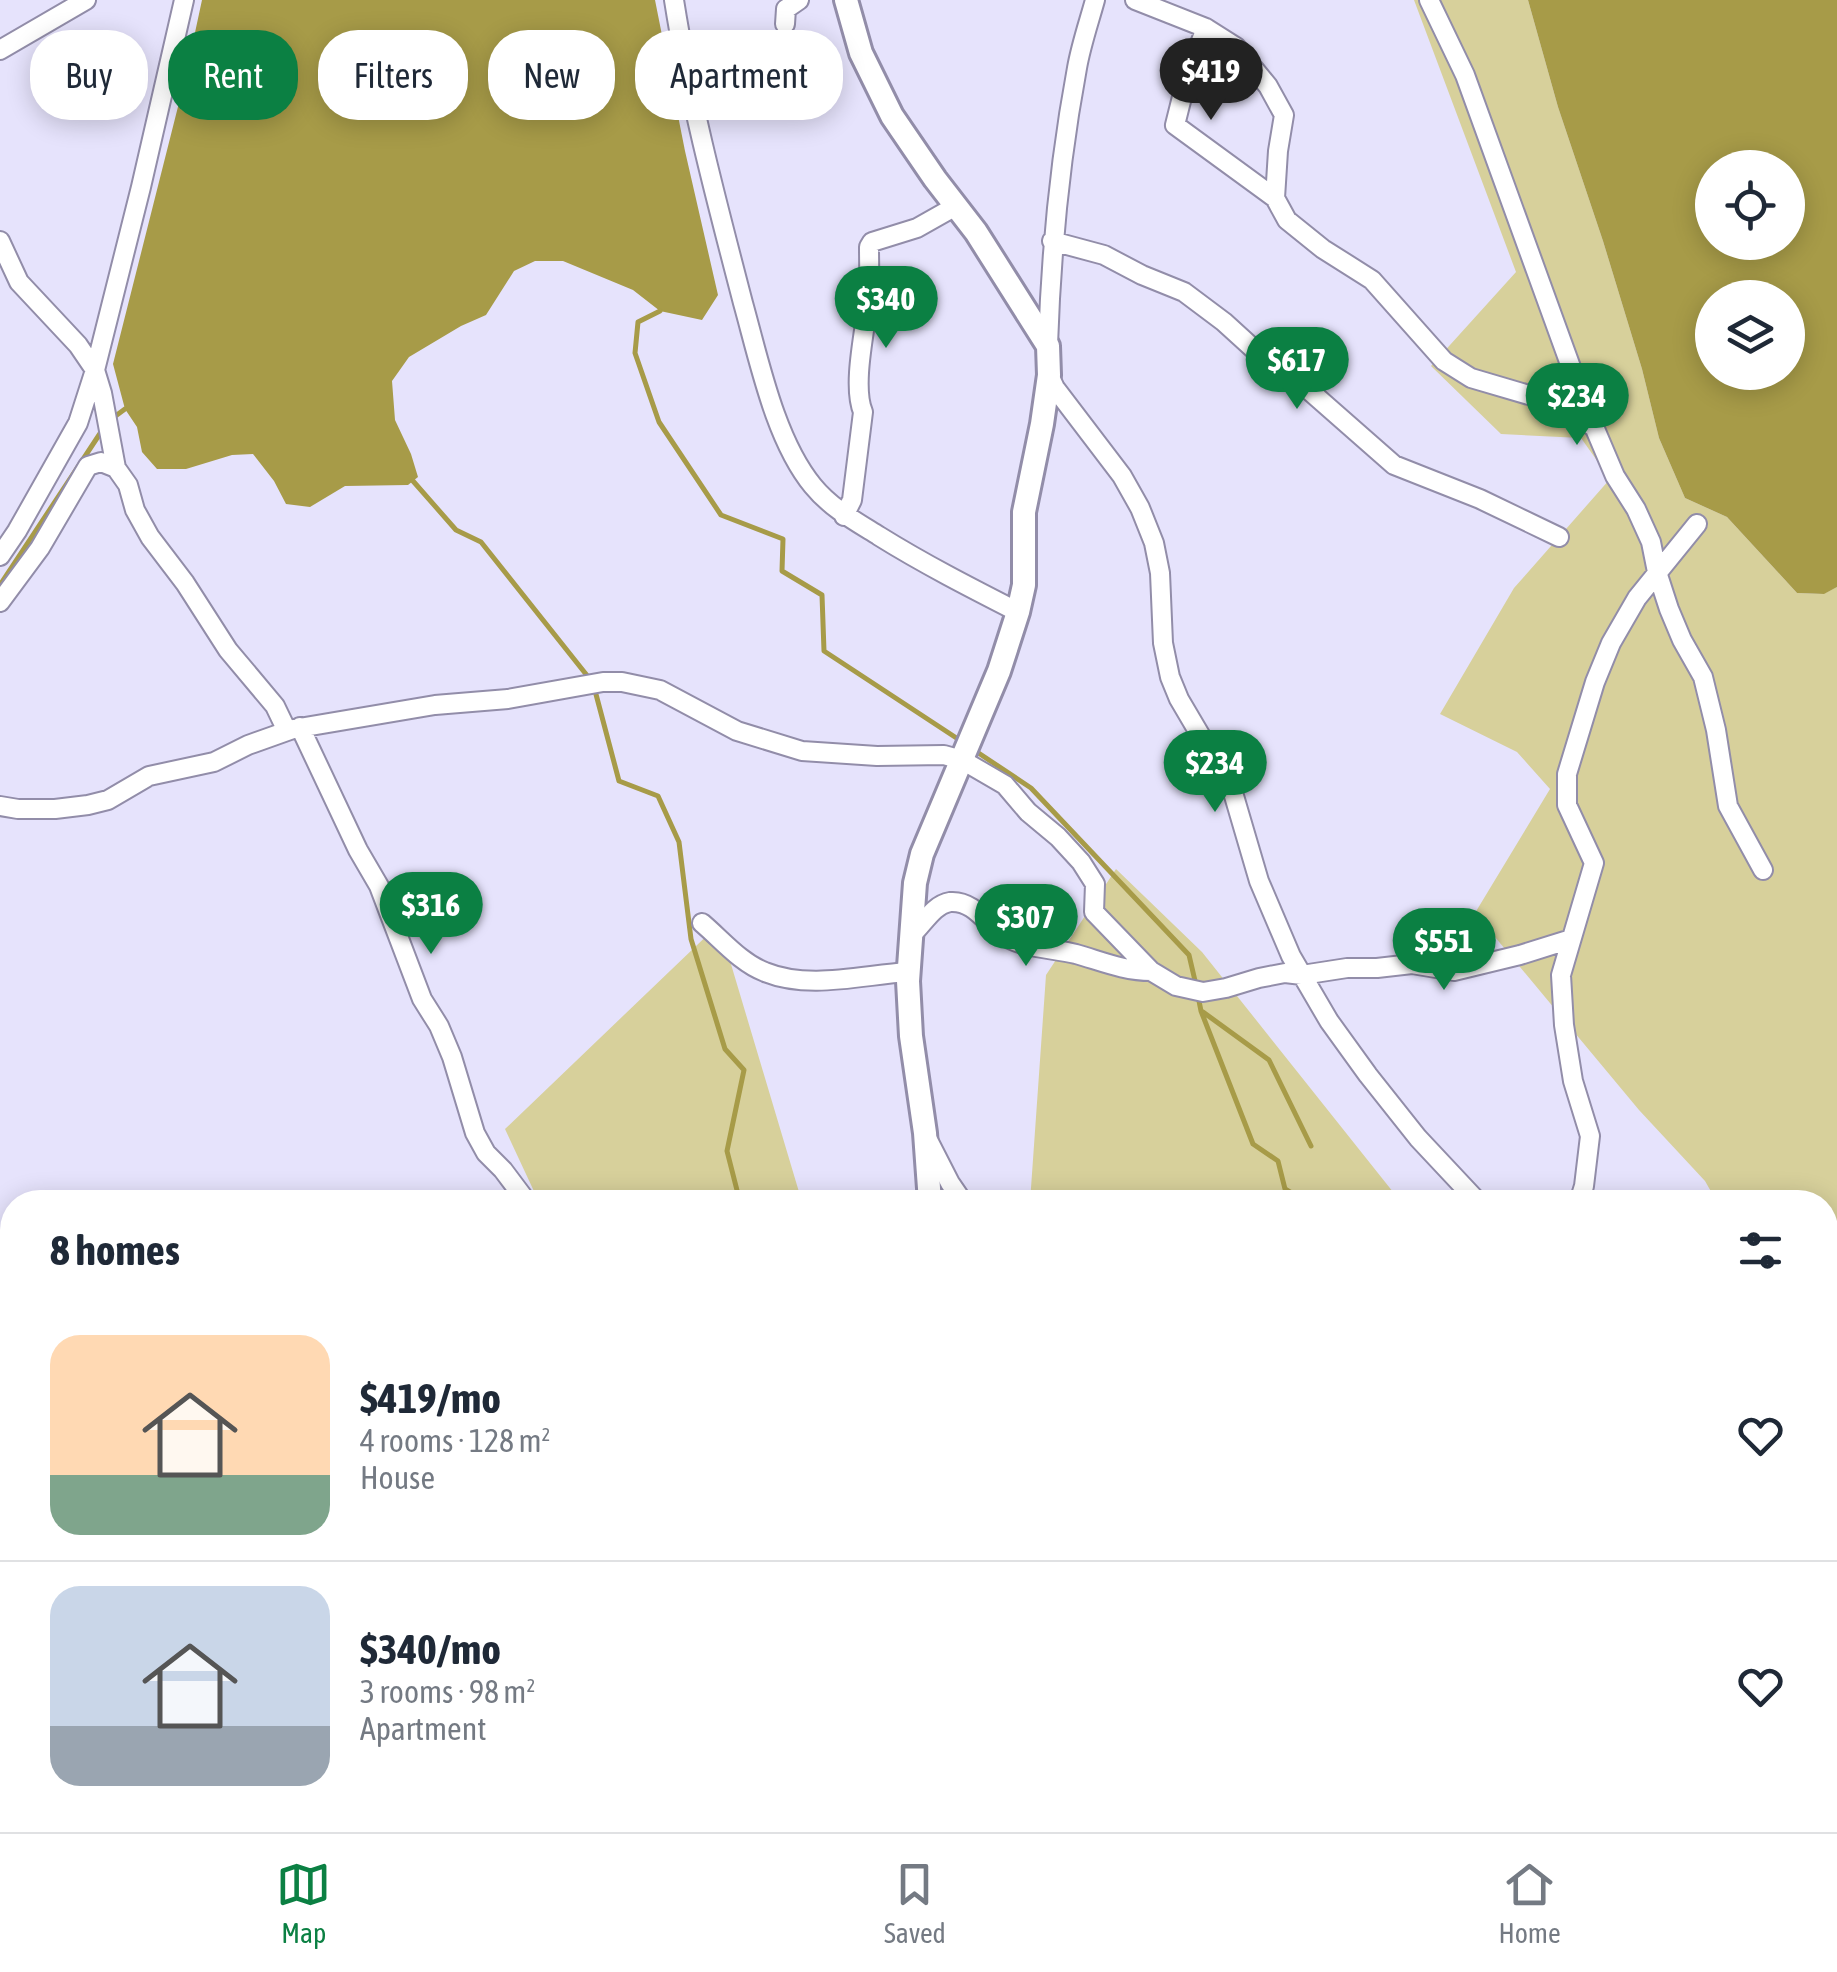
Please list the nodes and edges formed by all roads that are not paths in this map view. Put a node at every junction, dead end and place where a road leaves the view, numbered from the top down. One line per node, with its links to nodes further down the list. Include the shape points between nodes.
1 (86, 0): 11 (street)
2 (184, 0): 17 (street)
3 (674, 0): 21 (street, via 685,71 762,373 791,453)
4 (799, 0): 9 (street, via 786,9)
5 (846, 0): 13 (street, via 861,53 892,116)
6 (1095, 0): 15 (street, via 1078,63)
7 (1135, 0): 10 (street)
8 (1429, 0): 19 (street, via 1465,75)
9 (785, 24)
10 (1206, 28): 12 (street, via 1236,47 1284,115); 12 (street, via 1174,125)
11 (0, 50)
12 (1275, 198): 19 (street, via 1287,220 1372,280 1444,361 1470,378 1556,403)
13 (956, 206): 16 (street); 21 (street, via 870,247 862,412 852,500)
14 (0, 241): 17 (street, via 19,282)
15 (1052, 242): 16 (street); 23 (street, via 1104,255 1184,292 1394,465)
16 (1048, 346): 18 (street)
17 (95, 370): 20 (street); 24 (street, via 78,423)
18 (1049, 376): 27 (street, via 1024,512); 37 (street, via 1140,508 1160,573 1170,676 1232,788 1258,881)
19 (1594, 427): 25 (street, via 1652,542)
20 (116, 468): 26 (street, via 88,466); 28 (street, via 150,537 228,650)
21 (844, 516): 27 (street)
22 (1697, 524): 25 (street)
23 (1558, 537)
24 (0, 556)
25 (1657, 572): 31 (street, via 1703,676 1728,806); 34 (street, via 1611,643 1567,774 1567,805 1594,863)
26 (0, 602)
27 (1018, 612): 29 (street)
28 (294, 729): 29 (street, via 622,682 660,690 737,731 802,751); 30 (street, via 214,762 149,776 108,800 55,809); 39 (street, via 379,886 452,1057 475,1133)
29 (962, 760): 33 (street, via 922,854); 35 (street, via 1004,785 1081,862 1095,884 1094,912)
30 (0, 806)
31 (1763, 870)
32 (702, 923): 36 (street, via 740,958 788,979)
33 (910, 936): 35 (street, via 950,902 969,906 1024,944); 36 (street)
34 (1571, 939): 37 (street, via 1454,971 1412,964); 43 (street, via 1561,975 1573,1082 1590,1136)
35 (1150, 971): 37 (street, via 1203,992)
36 (908, 972): 38 (street)
37 (1302, 975): 42 (street, via 1368,1075)
38 (924, 1133): 40 (street); 41 (street)
39 (518, 1190)
40 (929, 1190)
41 (955, 1190)
42 (1467, 1190)
43 (1583, 1190)

